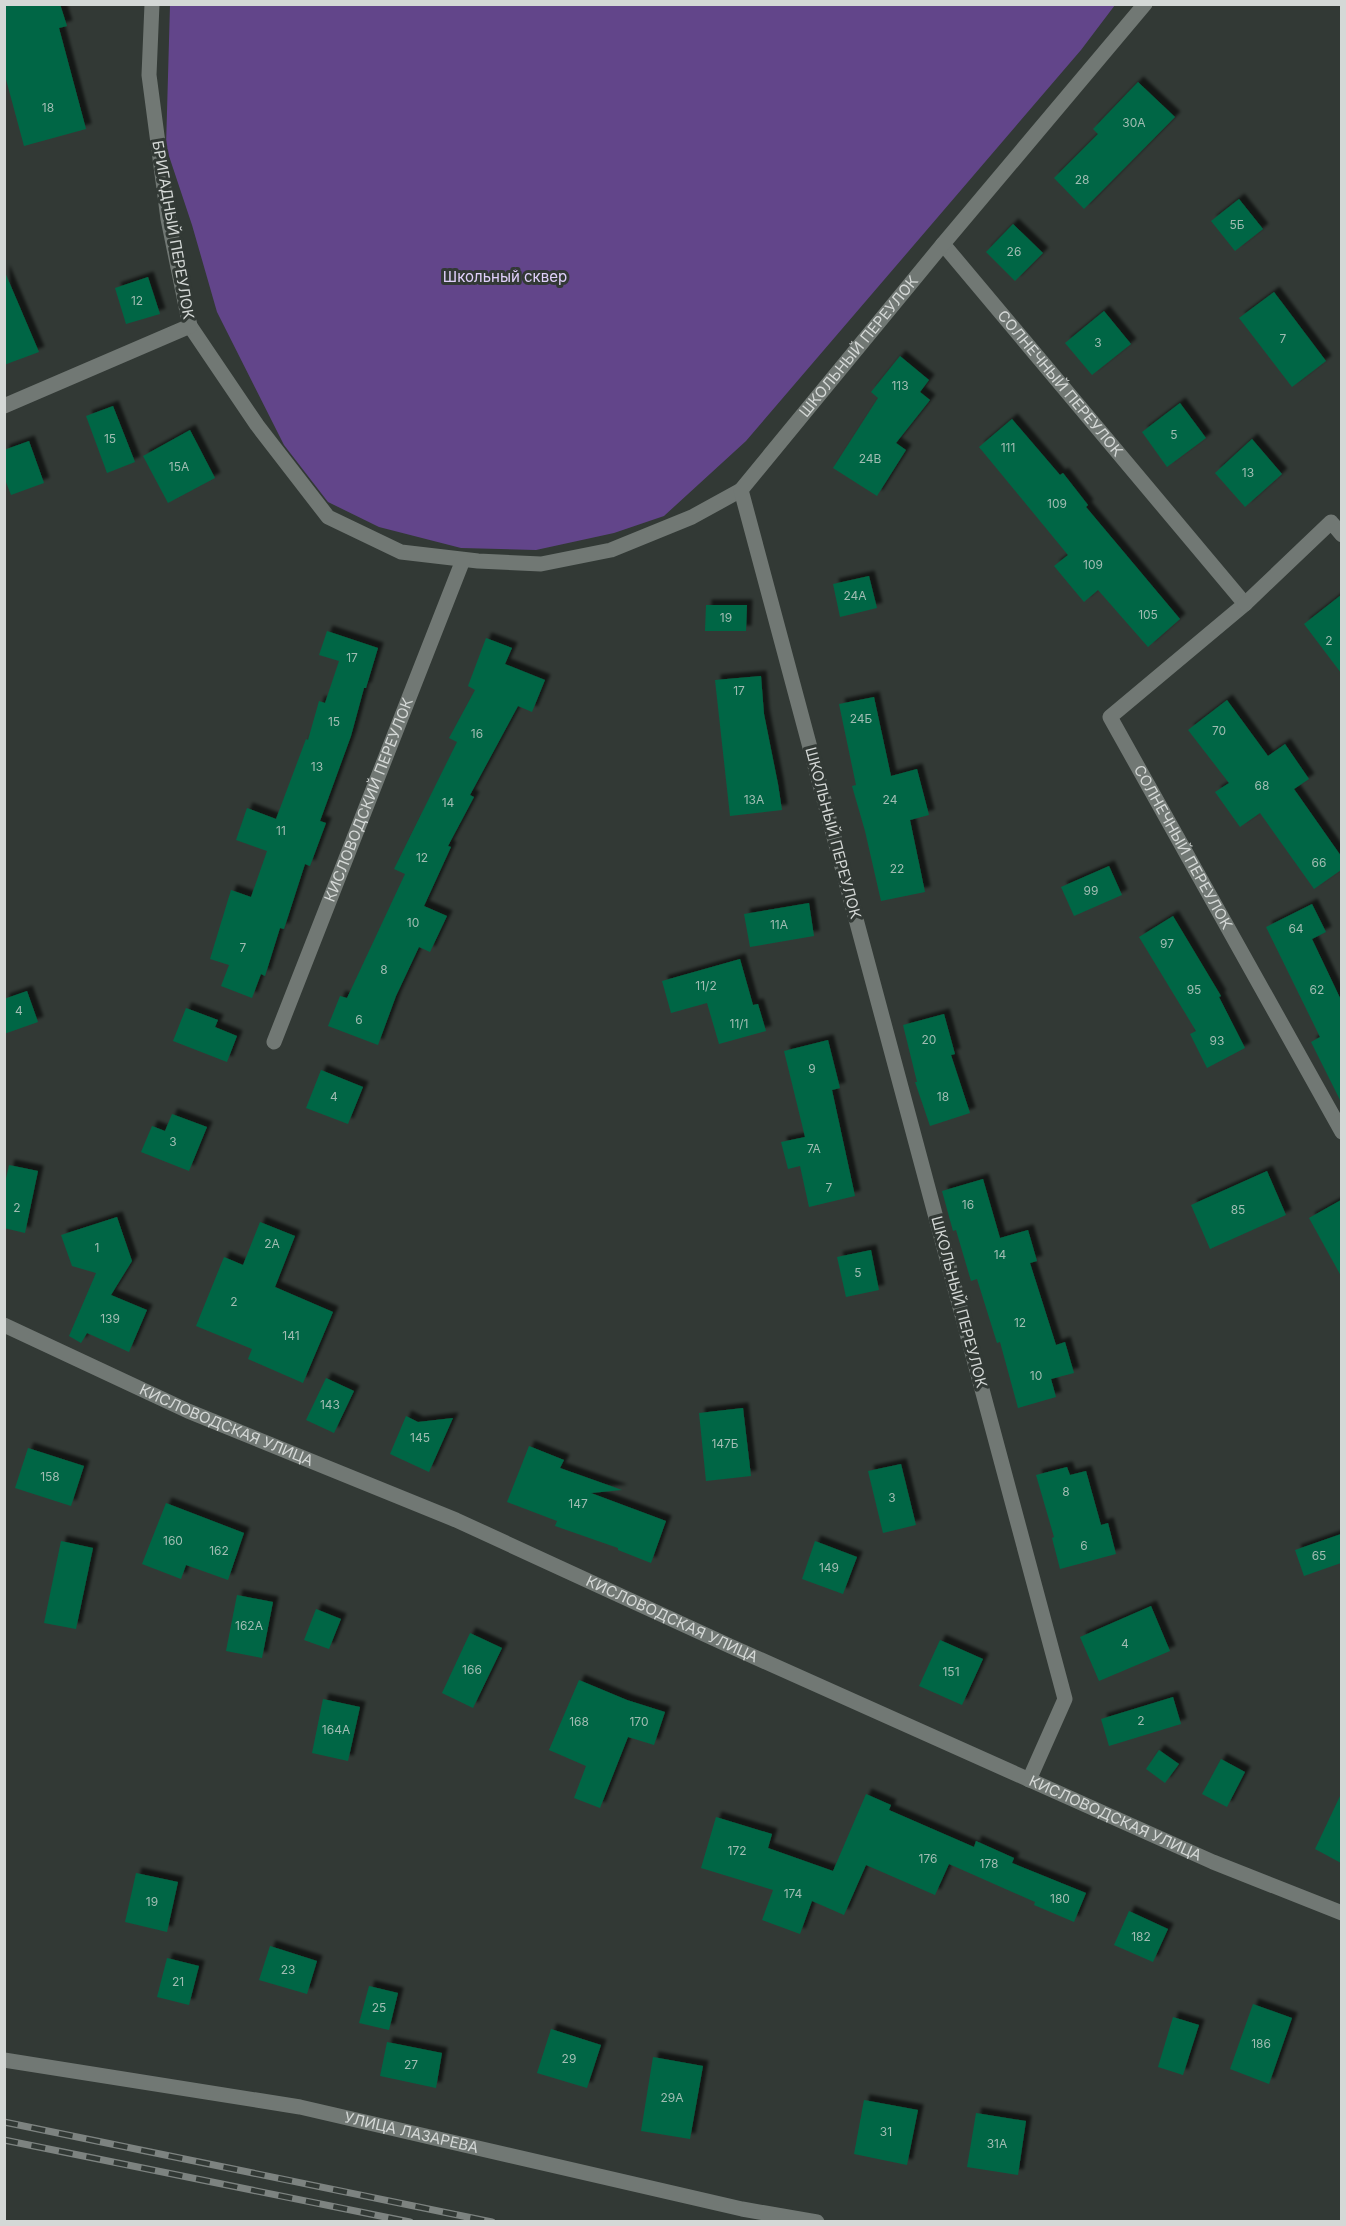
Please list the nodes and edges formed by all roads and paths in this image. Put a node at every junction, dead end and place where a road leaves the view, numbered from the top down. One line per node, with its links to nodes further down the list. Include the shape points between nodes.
1 (152, 4): 4 (street, БРИГАДНЫЙ ПЕРЕУЛОК, via 149,75 168,219)
2 (1145, 4): 3 (street, ШКОЛЬНЫЙ ПЕРЕУЛОК)
3 (943, 244): 6 (street, ШКОЛЬНЫЙ ПЕРЕУЛОК); 9 (street, СОЛНЕЧНЫЙ ПЕРЕУЛОК)
4 (190, 326): 5 (street, БРИГАДНЫЙ ПЕРЕУЛОК); 8 (street, via 257,425 328,517 401,552)
5 (4, 406)
6 (741, 490): 8 (street, via 692,517 611,550 541,564); 13 (street, ШКОЛЬНЫЙ ПЕРЕУЛОК, via 1065,1699)
7 (1341, 535): 9 (street, СОЛНЕЧНЫЙ ПЕРЕУЛОК, via 1331,522)
8 (463, 560): 10 (street, КИСЛОВОДСКИЙ ПЕРЕУЛОК)
9 (1245, 604): 11 (street, СОЛНЕЧНЫЙ ПЕРЕУЛОК, via 1110,717)
10 (274, 1042)
11 (1341, 1132)
12 (4, 1324): 13 (street, КИСЛОВОДСКАЯ УЛИЦА, via 188,1411 456,1520)
13 (1029, 1780): 14 (street, КИСЛОВОДСКАЯ УЛИЦА, via 1213,1862)
14 (1341, 1913)
15 (4, 2060): 16 (street, УЛИЦА ЛАЗАРЕВА, via 300,2107 741,2209)
16 (817, 2222)

